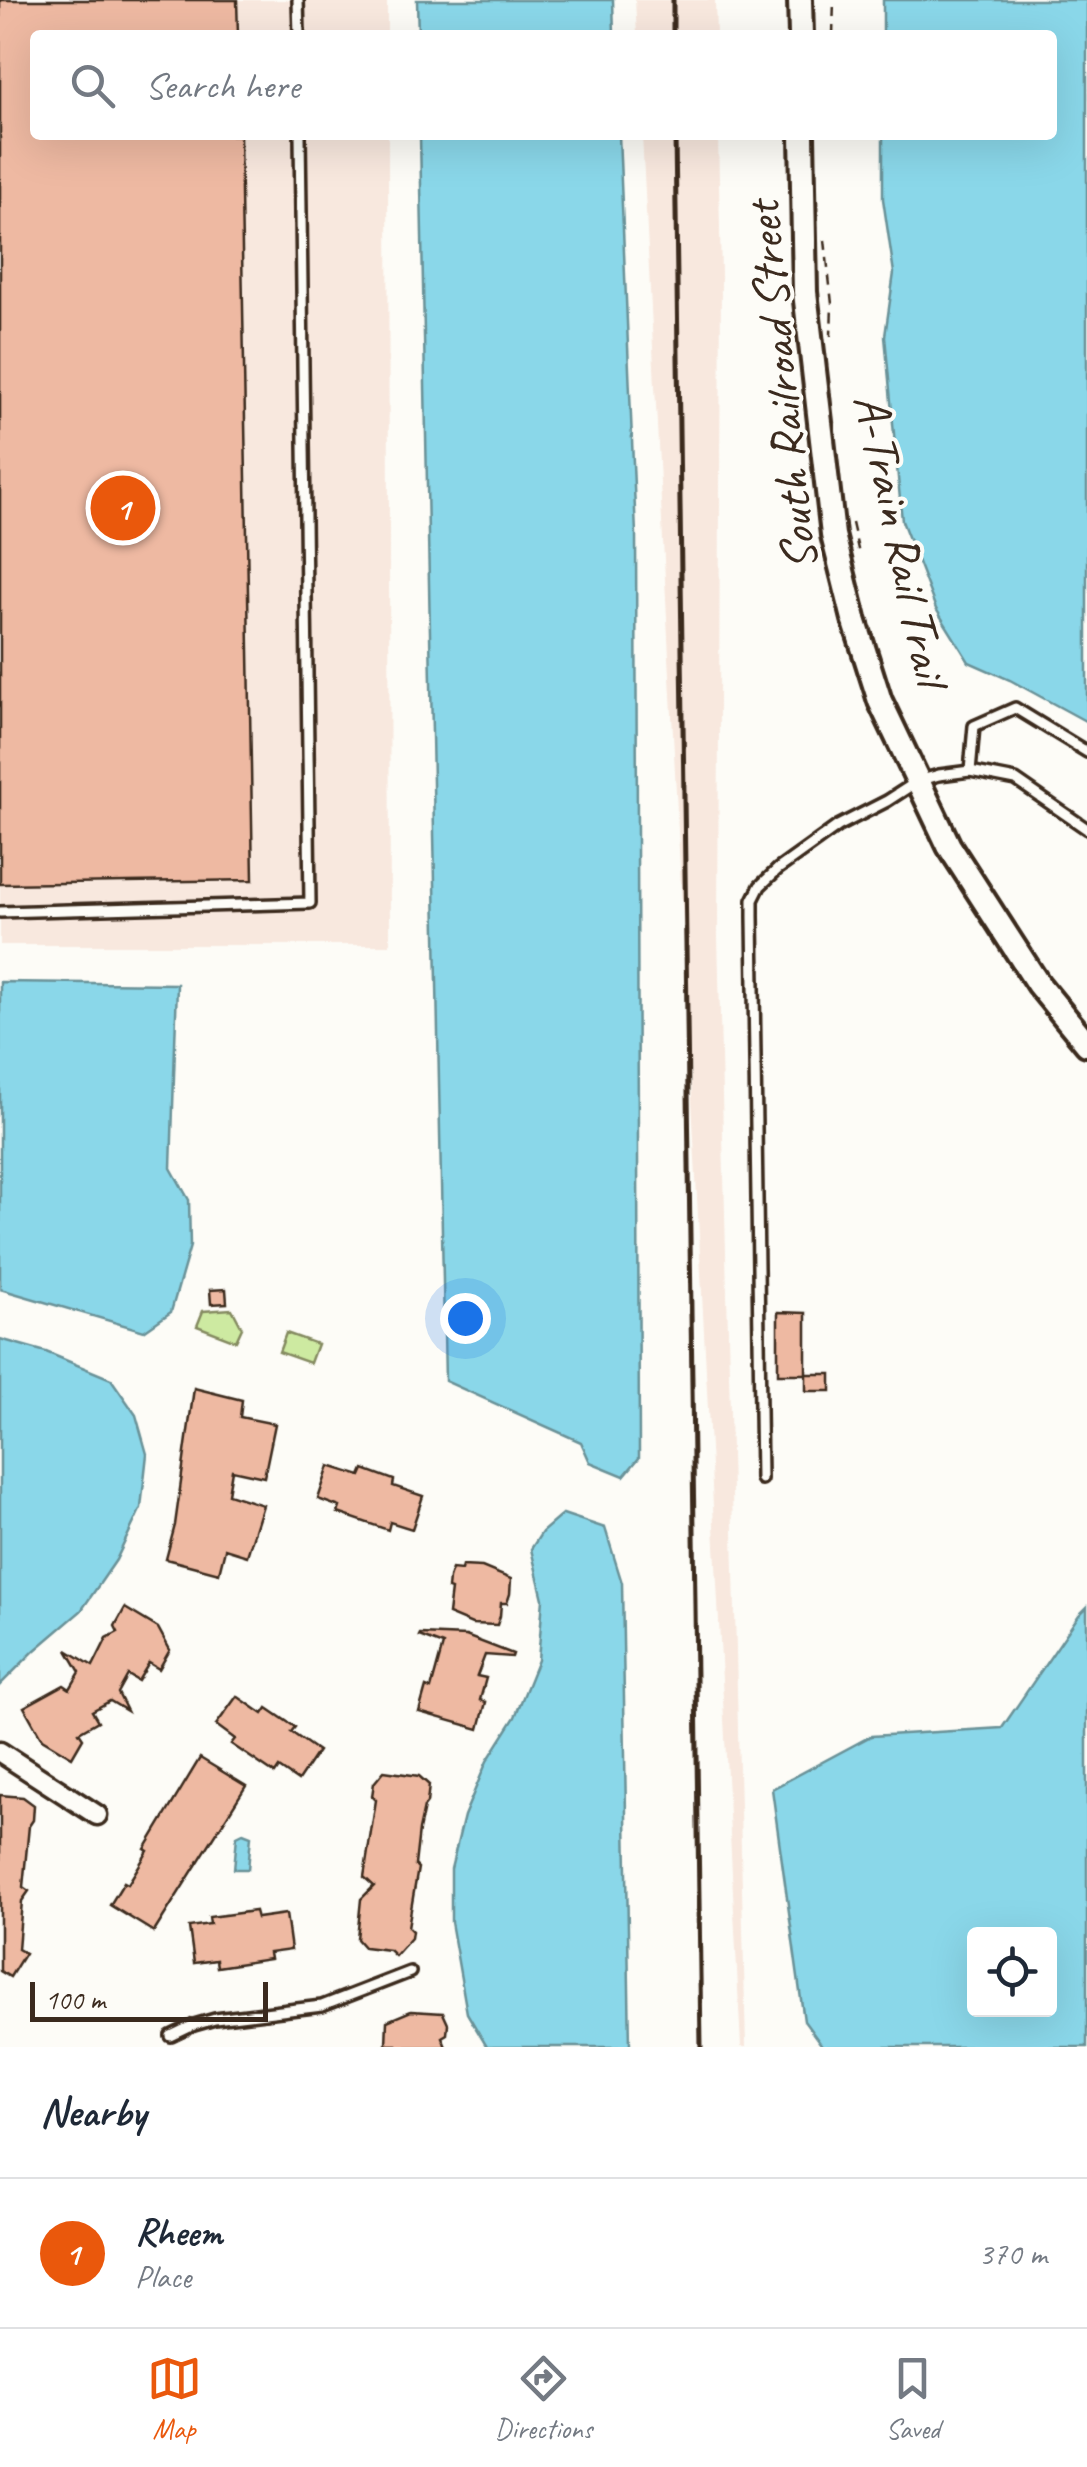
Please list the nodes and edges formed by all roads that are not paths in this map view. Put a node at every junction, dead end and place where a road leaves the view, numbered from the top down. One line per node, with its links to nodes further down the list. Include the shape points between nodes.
1 (298, 0): 3 (lane)
2 (800, 0): 4 (street)
3 (299, 30)
4 (800, 30)
5 (300, 140): 11 (lane, via 310,903)
6 (802, 140): 9 (street, South Railroad Street, via 805,292 833,535 880,701)
7 (1087, 752): 8 (lane, via 1015,708 974,726)
8 (970, 771): 9 (lane); 10 (lane, via 1016,780)
9 (918, 780): 12 (street, South Railroad Street, via 995,921); 13 (lane, via 789,861 753,900)
10 (1087, 830)
11 (0, 912)
12 (1087, 1044)
13 (760, 1480)
14 (0, 1752): 15 (street)
15 (97, 1815)
16 (410, 1972): 17 (lane, via 322,2006 214,2020)
17 (172, 2036)

